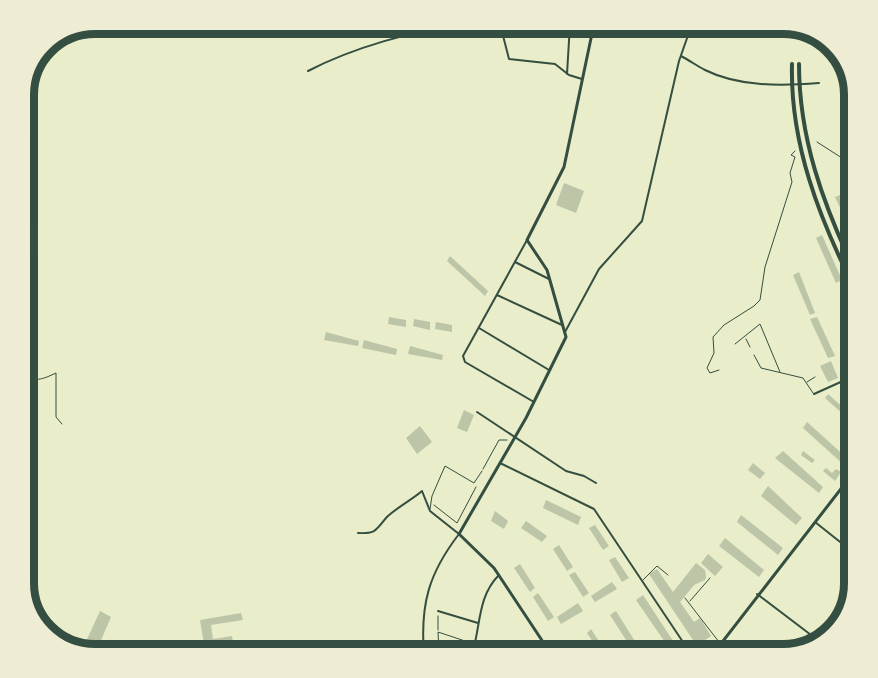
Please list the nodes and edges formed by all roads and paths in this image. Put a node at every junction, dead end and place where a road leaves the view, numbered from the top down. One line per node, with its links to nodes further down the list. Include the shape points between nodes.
1 (414, 34): 9 (street, via 370,44)
2 (502, 34): 10 (street, via 509,60 555,64)
3 (569, 34): 10 (street)
4 (592, 34): 11 (street)
5 (689, 34): 6 (street)
6 (681, 56): 12 (street, via 706,70 743,82); 26 (street, via 642,220 599,269)
7 (792, 64): 21 (main road, via 803,156 819,214)
8 (799, 64): 19 (main road, via 802,116 810,154)
9 (308, 71)
10 (567, 74): 11 (street)
11 (582, 79): 18 (street, via 564,167)
12 (819, 83)
13 (35, 129): 16 (street)
14 (817, 142): 17 (path, via 842,158)
15 (795, 151): 32 (path, via 792,182 762,275 759,300 724,324 713,337 714,353 707,368 710,373)
16 (35, 163)
17 (844, 165)
18 (527, 240): 20 (street); 22 (street, via 542,259)
19 (844, 247)
20 (516, 262): 22 (street); 23 (street)
21 (844, 267)
22 (549, 279): 24 (street)
23 (497, 295): 24 (street); 25 (street)
24 (564, 325): 26 (street)
25 (479, 328): 31 (street); 39 (street, via 463,356 465,362)
26 (565, 332): 31 (street)
27 (744, 338): 28 (lane); 29 (lane); 33 (lane, via 760,324)
28 (735, 344)
29 (750, 347)
30 (754, 355): 33 (lane, via 761,368)
31 (549, 370): 39 (street)
32 (719, 370)
33 (780, 372): 37 (lane, via 803,378)
34 (815, 377): 37 (lane)
35 (35, 380): 41 (lane, via 56,373 56,417)
36 (844, 380): 38 (street)
37 (806, 383): 38 (lane)
38 (814, 394)
39 (534, 402): 42 (street)
40 (477, 412): 42 (street)
41 (62, 424)
42 (515, 437): 44 (street); 47 (street, via 566,471)
43 (508, 441): 45 (path, via 499,440)
44 (500, 463): 53 (street); 58 (street, via 594,509)
45 (482, 471): 46 (lane)
46 (474, 483): 49 (lane, via 445,466); 49 (path, via 477,490 458,523)
47 (596, 483)
48 (844, 485): 51 (street)
49 (431, 503): 50 (lane)
50 (430, 511): 52 (street, via 422,491 387,517 381,528 369,534); 53 (street)
51 (815, 522): 54 (street); 59 (street)
52 (358, 533)
53 (459, 534): 56 (street); 67 (street, via 432,572 423,619)
54 (844, 545)
55 (668, 574): 58 (lane, via 657,567)
56 (499, 575): 63 (street, via 488,585); 71 (street)
57 (710, 578): 61 (lane)
58 (642, 581): 72 (street)
59 (758, 594): 65 (street); 66 (street)
60 (686, 598): 61 (lane)
61 (689, 603): 66 (lane)
62 (438, 611): 63 (street); 64 (path)
63 (478, 623): 70 (street)
64 (438, 632): 68 (path); 69 (path)
65 (812, 636)
66 (721, 643)
67 (424, 644)
68 (439, 644)
69 (472, 644)
70 (475, 644)
71 (544, 644)
72 (684, 644)

